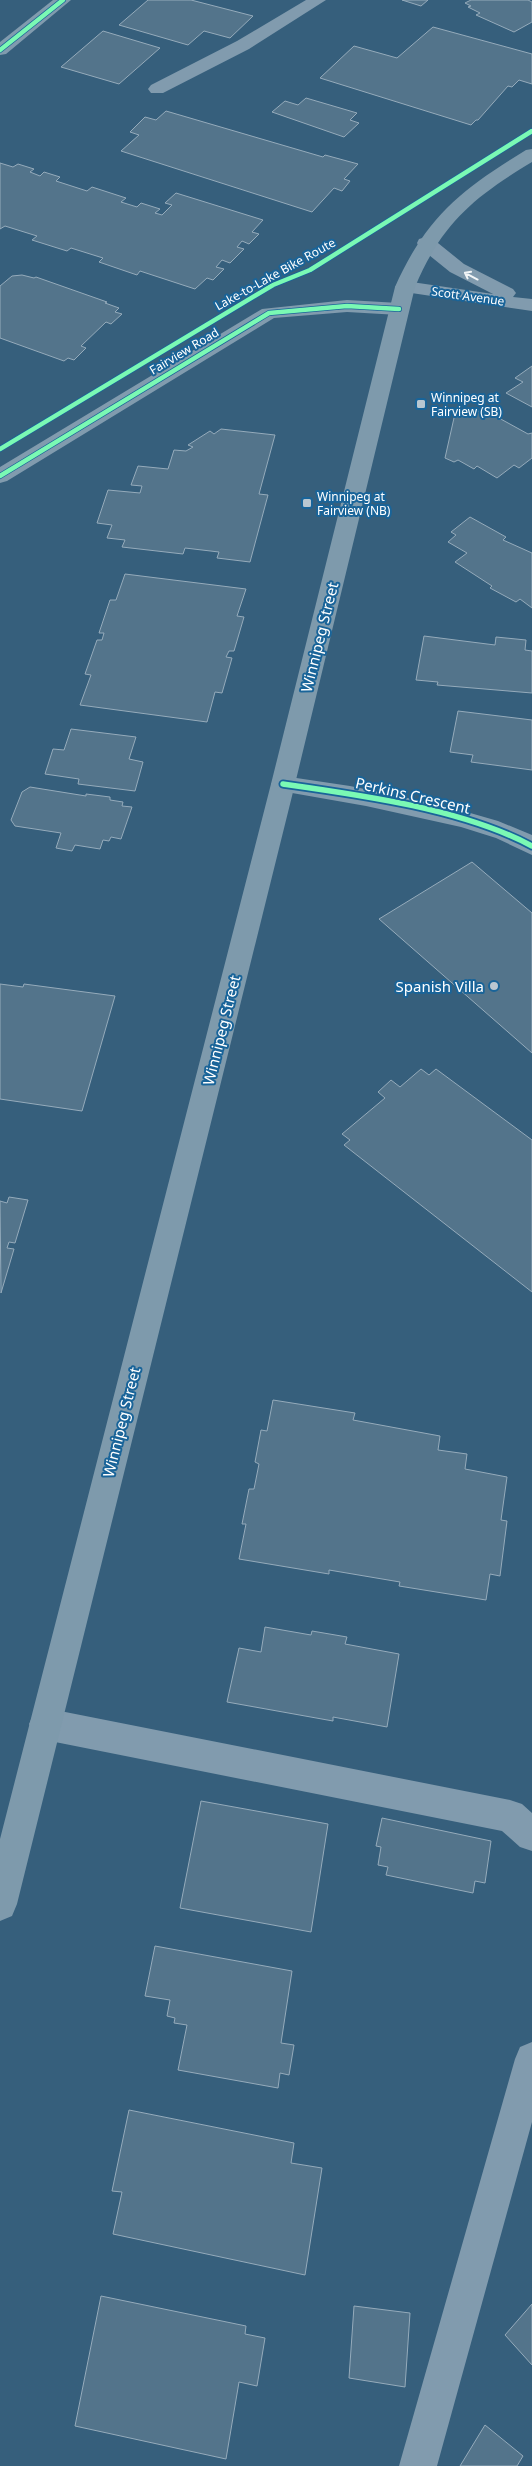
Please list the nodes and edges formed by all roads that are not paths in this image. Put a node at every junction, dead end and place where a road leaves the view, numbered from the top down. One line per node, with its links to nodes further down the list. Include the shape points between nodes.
1 (63, 0): 3 (street)
2 (318, 0): 4 (street, via 243,46)
3 (0, 50)
4 (157, 89)
5 (532, 154): 6 (main road, Winnipeg Street, via 488,181 459,204)
6 (426, 243): 7 (main road, Winnipeg Street, via 414,263); 8 (street, Scott Avenue, one-way to 6, via 468,276)
7 (402, 298): 8 (street, Scott Avenue); 9 (street, Fairview Road, via 269,313); 10 (main road, Winnipeg Street)
8 (531, 306)
9 (0, 476)
10 (283, 784): 11 (street, Perkins Crescent, via 344,792 450,815 498,829); 12 (main road, Winnipeg Street)
11 (532, 846)
12 (45, 1724): 13 (street, via 510,1816); 14 (main road, Winnipeg Street)
13 (532, 1835)
14 (0, 1904)
15 (532, 2059): 16 (street)
16 (418, 2466)

